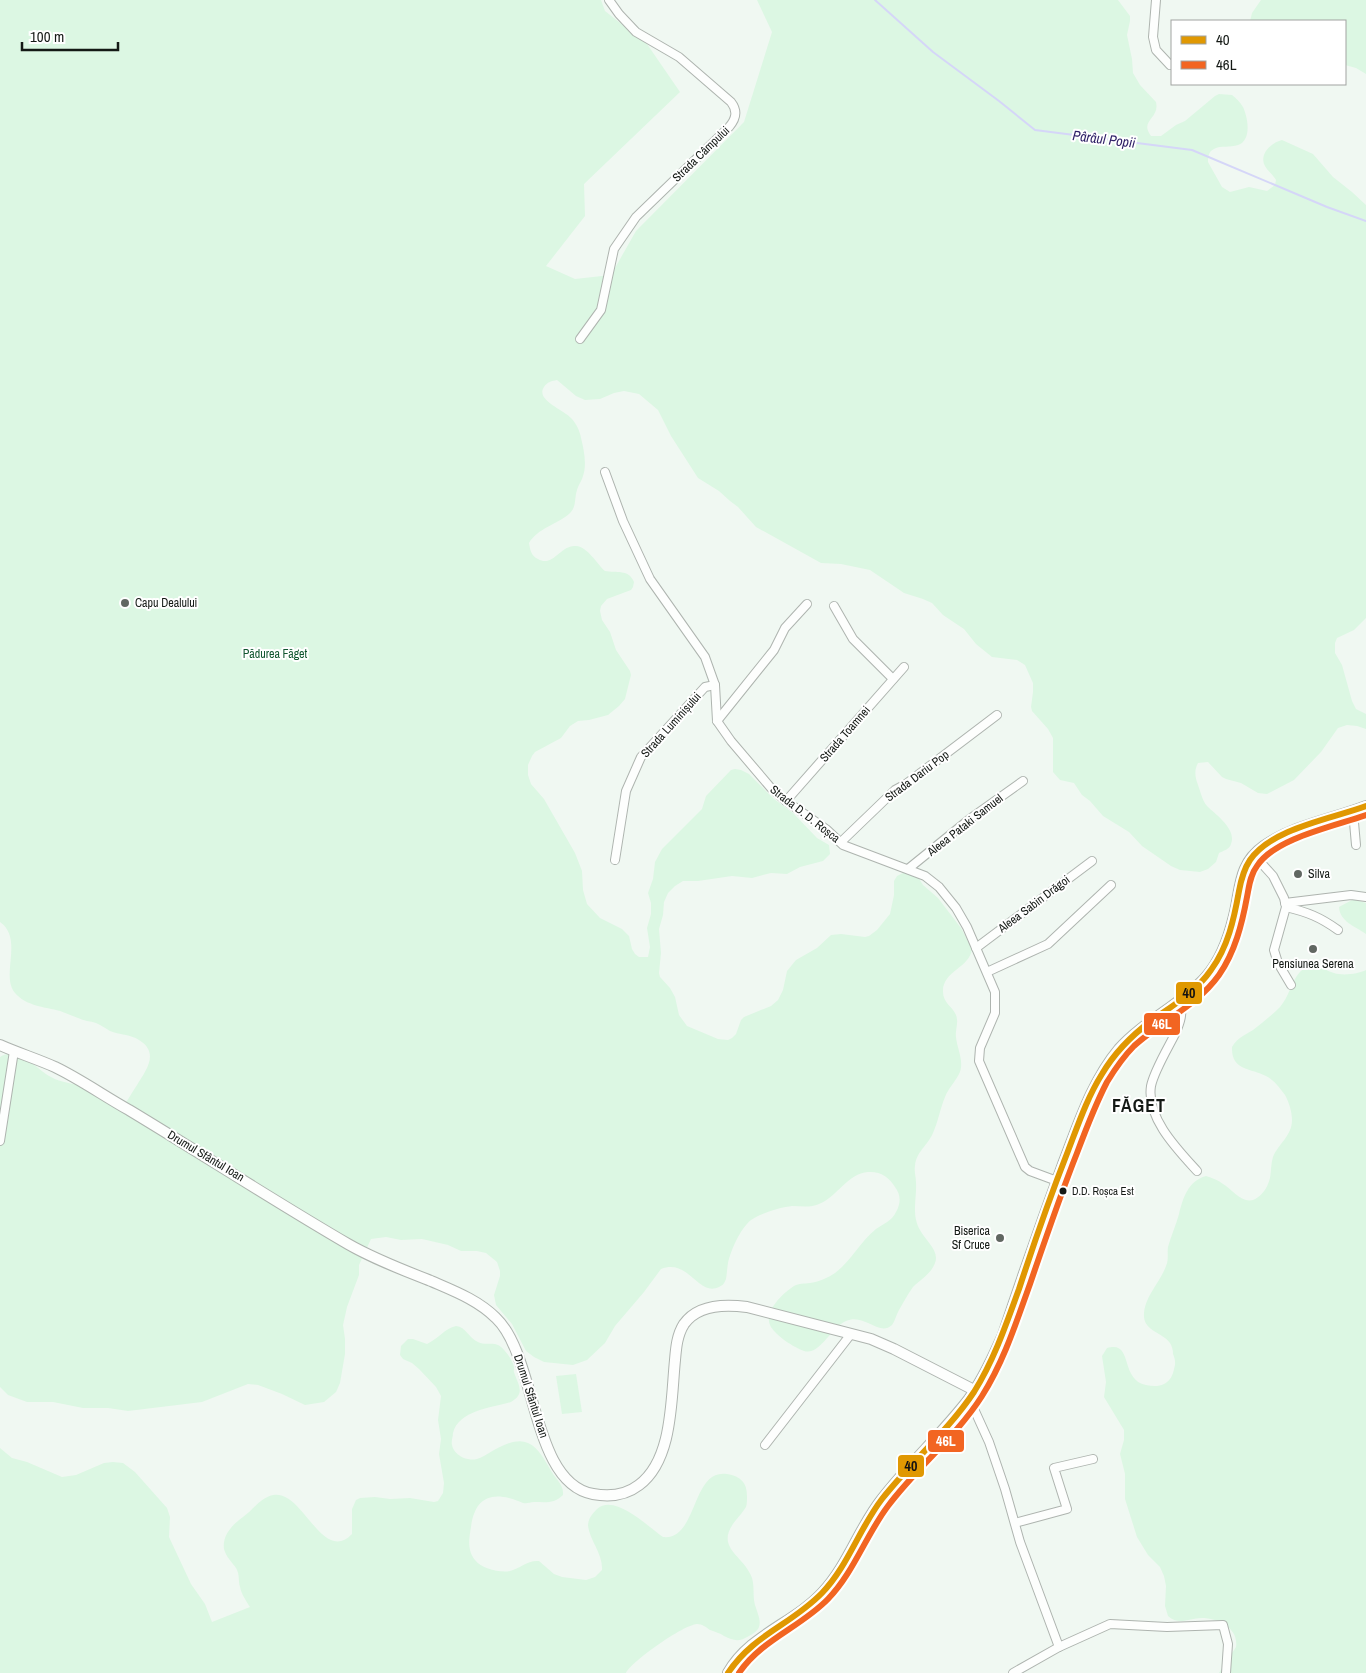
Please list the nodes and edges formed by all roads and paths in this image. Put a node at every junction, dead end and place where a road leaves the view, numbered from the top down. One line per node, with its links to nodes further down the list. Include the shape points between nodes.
1 (609, 0): 4 (street, Strada Câmpului, via 636,32 679,57 731,102 736,114 729,127 636,217 614,249 601,310)
2 (1156, 0): 3 (street, via 1153,37 1156,50)
3 (1170, 66)
4 (580, 339)
5 (605, 472): 10 (street, Strada D. D. Roșca, via 623,521 650,578 705,657)
6 (806, 604): 12 (street)
7 (834, 606): 9 (street, via 854,639)
8 (904, 667): 9 (street, Strada Toamnei)
9 (893, 679): 14 (street, Strada Toamnei)
10 (714, 685): 12 (street, Strada D. D. Roșca); 20 (street, Strada Luminișului, via 705,688 641,757 626,791)
11 (997, 715): 17 (street, Strada Dariu Pop, via 895,790)
12 (717, 721): 14 (street, Strada D. D. Roșca, via 770,788)
13 (1023, 781): 22 (street, Aleea Pataki Samuel)
14 (786, 801): 17 (street, Strada D. D. Roșca)
15 (1366, 806): 16 (main road)
16 (1353, 811): 18 (street); 19 (main road, via 1284,835)
17 (841, 842): 22 (street, Strada D. D. Roșca)
18 (1356, 845)
19 (1254, 855): 25 (street, via 1273,876); 30 (main road, via 1243,870 1228,938 1215,965 1206,978)
20 (615, 860)
21 (1092, 861): 27 (street, Aleea Sabin Drăgoi)
22 (908, 869): 27 (street, Strada D. D. Roșca, via 940,887 956,908)
23 (1111, 885): 28 (street, via 1048,944)
24 (1366, 897): 25 (street, via 1351,895)
25 (1285, 905): 26 (street, via 1320,917); 29 (street, via 1274,950)
26 (1338, 930)
27 (976, 948): 28 (street, Strada D. D. Roșca)
28 (987, 972): 35 (street, Strada D. D. Roșca, via 995,992 995,1012 980,1048 979,1061 1025,1167)
29 (1291, 985)
30 (1179, 1001): 34 (street, via 1182,1008 1179,1025 1154,1080 1151,1095 1153,1109 1169,1140); 35 (main road, via 1126,1042 1108,1063 1091,1095)
31 (0, 1045): 32 (main road, Drumul Sfântul Ioan)
32 (14, 1051): 33 (street); 36 (main road, Drumul Sfântul Ioan, via 56,1068 349,1244 463,1296 488,1311 502,1324 513,1343 553,1460 566,1478 586,1492 605,1495 627,1492 643,1482 654,1468 667,1435 680,1333 686,1322 698,1312 714,1306 735,1305)
33 (0, 1141)
34 (1197, 1171)
35 (1057, 1181): 37 (main road, via 993,1358)
36 (851, 1334): 37 (main road, Drumul Sfântul Ioan, via 894,1349); 38 (street)
37 (972, 1394): 40 (street); 43 (main road, via 882,1499 821,1594 746,1650)
38 (765, 1444)
39 (1093, 1459): 40 (street, via 1054,1468 1066,1509)
40 (1015, 1523): 41 (street)
41 (1059, 1647): 42 (street); 44 (street, via 1110,1624 1223,1625 1228,1644)
42 (1017, 1672)
43 (728, 1673)
44 (1226, 1673)

